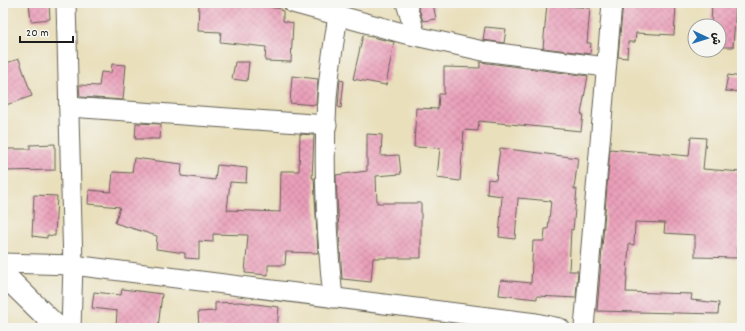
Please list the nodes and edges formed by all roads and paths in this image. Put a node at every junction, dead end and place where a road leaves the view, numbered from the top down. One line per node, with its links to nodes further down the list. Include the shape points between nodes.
1 (66, 3): 8 (street)
2 (293, 3): 5 (street)
3 (406, 3): 6 (street)
4 (612, 3): 7 (street)
5 (338, 15): 6 (street); 9 (street, via 327,99)
6 (416, 36): 7 (street, via 483,50)
7 (606, 67): 17 (street)
8 (69, 107): 9 (street); 11 (street)
9 (327, 124): 13 (street, via 327,242)
10 (3, 263): 11 (street)
11 (73, 265): 13 (street); 15 (street)
12 (3, 274): 14 (street)
13 (333, 298): 16 (street)
14 (58, 328)
15 (71, 328)
16 (560, 328)
17 (584, 328)

